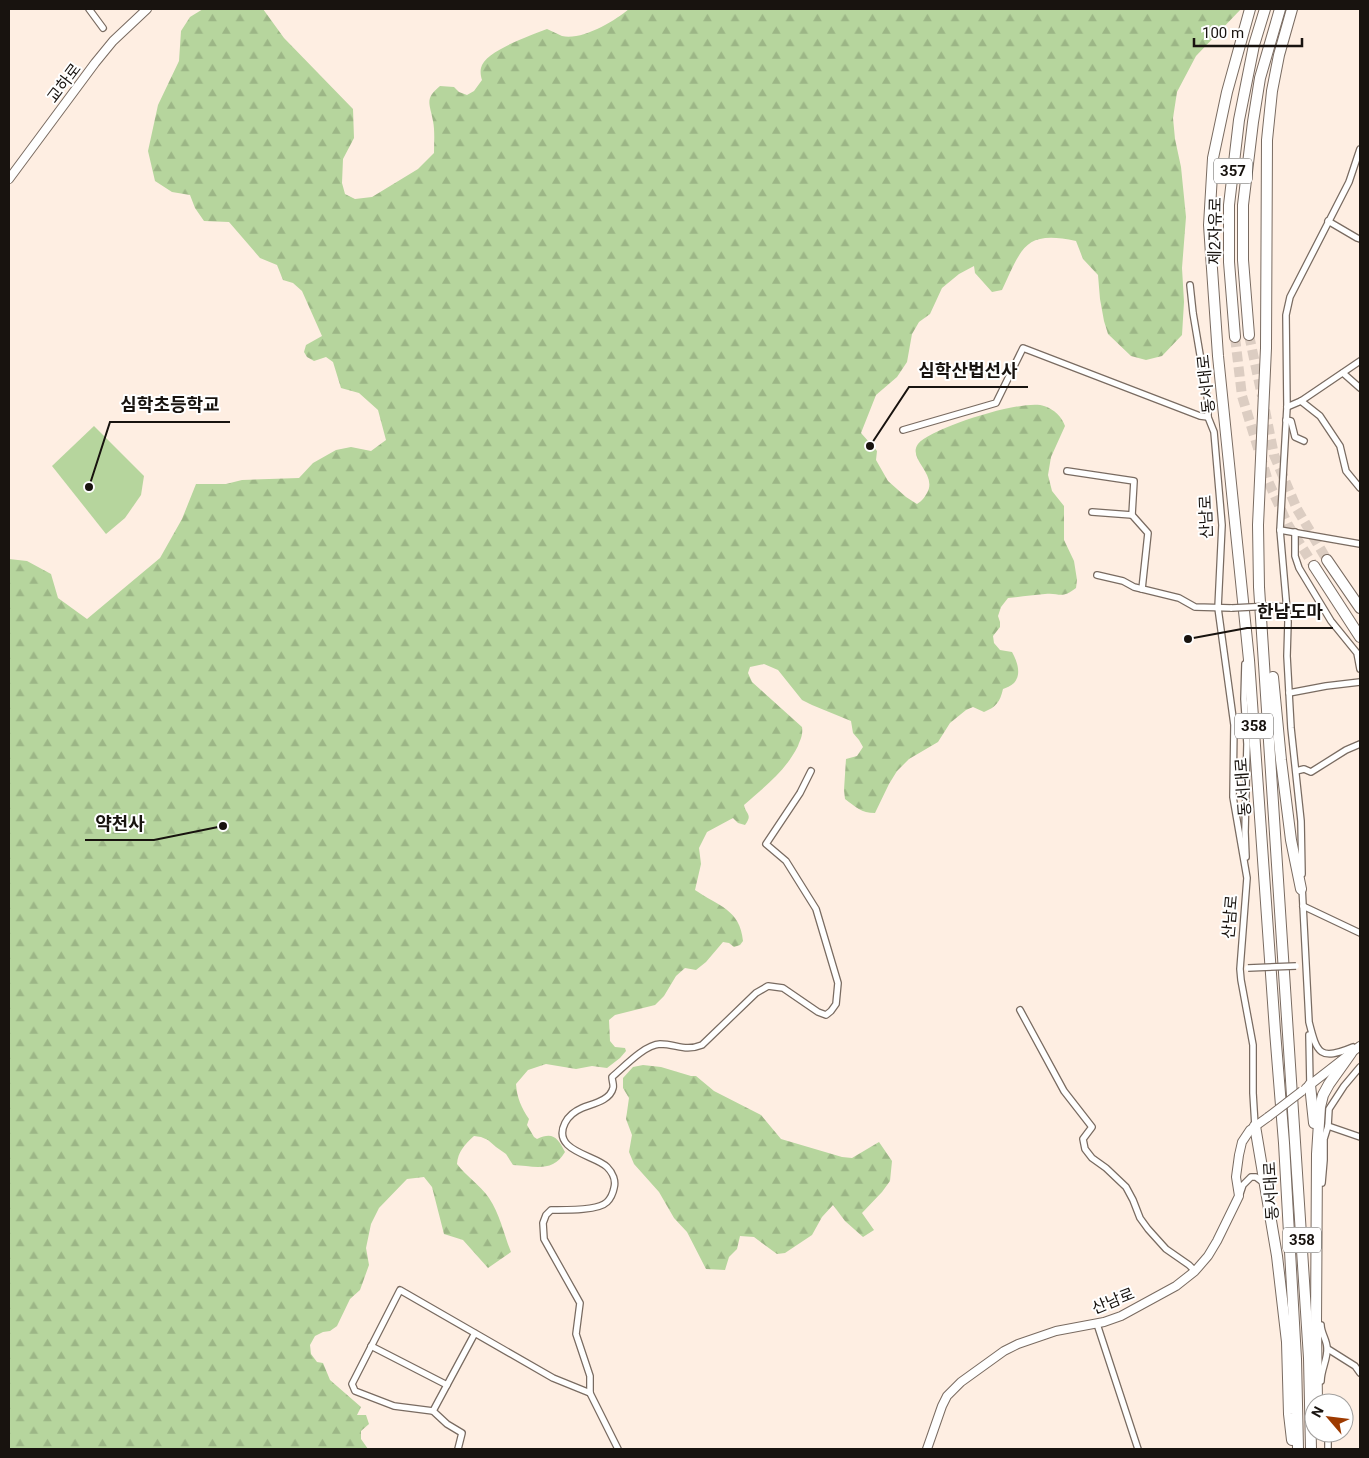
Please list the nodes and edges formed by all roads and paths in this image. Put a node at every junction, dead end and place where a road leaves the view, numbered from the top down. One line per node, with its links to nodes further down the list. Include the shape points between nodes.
1 (89, 9): 7 (street)
2 (147, 9): 9 (street, 교하로, via 95,63)
3 (1250, 9): 39 (highway, 동서대로 / 358, via 1213,158 1209,225 1218,356)
4 (1265, 9): 14 (highway, 제2자유로 / 357, via 1239,120 1229,205 1229,262)
5 (1280, 9): 13 (highway, 제2자유로 / 357, via 1260,78 1243,205 1243,260)
6 (1292, 9): 38 (highway, 동서대로 / 358, via 1272,91 1267,140 1266,348 1258,525)
7 (103, 28)
8 (1360, 150): 10 (street, via 1349,182)
9 (9, 179)
10 (1328, 221): 11 (street); 19 (street, via 1290,296 1286,315)
11 (1360, 239)
12 (1190, 285): 20 (street, 산남로)
13 (1250, 335)
14 (1235, 337)
15 (1360, 361): 16 (street)
16 (1343, 373): 17 (street); 18 (street)
17 (1360, 388)
18 (1301, 401): 19 (street); 25 (street, via 1320,416 1340,446 1346,472)
19 (1287, 407): 21 (street)
20 (1208, 417): 22 (street, via 1023,348 996,403); 36 (street, 산남로, via 1214,432 1222,524)
21 (1286, 420): 23 (street, via 1291,421 1295,437); 28 (street)
22 (903, 430)
23 (1304, 441)
24 (1067, 471): 27 (street, via 1134,481)
25 (1360, 488)
26 (1092, 512): 27 (street)
27 (1132, 515): 34 (street, via 1148,533)
28 (1280, 530): 29 (street); 35 (street)
29 (1294, 532): 30 (street); 41 (street, via 1299,568 1332,621 1357,653)
30 (1360, 544)
31 (1327, 560): 37 (highway)
32 (1314, 566): 40 (highway)
33 (1097, 575): 34 (street)
34 (1142, 589): 36 (street, via 1178,598 1195,607)
35 (1286, 607): 36 (street, bridge); 43 (street)
36 (1218, 608): 47 (street, 산남로, via 1234,725 1233,798)
37 (1360, 608)
38 (1262, 618): 48 (highway, via 1270,650 1282,769); 82 (highway, 동서대로 / 358, via 1304,1262)
39 (1246, 629): 47 (street); 81 (highway, 동서대로 / 358, via 1284,1143)
40 (1360, 637)
41 (1360, 669)
42 (1360, 682): 43 (street)
43 (1289, 692): 46 (street)
44 (1360, 744): 46 (street, via 1311,772)
45 (811, 771): 72 (street, via 766,844 786,860 816,909 838,984 836,1004 826,1015 784,988 768,986 756,993 702,1045 692,1049 657,1044 646,1048 612,1077 612,1092 597,1104 572,1114 562,1130 566,1144 607,1167 615,1182 607,1203 596,1208 551,1210 542,1223 544,1239 580,1303 576,1334 590,1376)
46 (1296, 771): 48 (street)
47 (1247, 878): 52 (street, 산남로)
48 (1302, 889): 49 (street)
49 (1303, 906): 50 (street); 51 (street)
50 (1360, 933)
51 (1306, 966): 52 (street, bridge); 54 (street)
52 (1240, 969): 59 (street, 산남로, via 1253,1045)
53 (1020, 1010): 65 (street, via 1064,1091 1092,1127 1083,1139 1085,1149 1126,1187 1140,1218 1166,1249)
54 (1309, 1022): 55 (street, via 1320,1051 1336,1055); 58 (street)
55 (1360, 1045): 56 (street)
56 (1352, 1053): 58 (street); 62 (highway, via 1322,1099)
57 (1360, 1067): 60 (street, via 1329,1109)
58 (1306, 1088): 59 (street, bridge); 62 (highway)
59 (1255, 1126): 63 (highway); 64 (street, 산남로, via 1242,1142 1239,1155 1236,1177)
60 (1328, 1126): 61 (street); 69 (street, via 1322,1176 1321,1330)
61 (1360, 1137)
62 (1317, 1154): 73 (highway)
63 (1266, 1184): 64 (street, via 1251,1177); 80 (highway, via 1287,1342 1289,1414)
64 (1239, 1196): 65 (street, 산남로, via 1213,1249)
65 (1195, 1271): 66 (street, 산남로, via 1176,1286 1121,1316)
66 (1097, 1324): 78 (street, 산남로, via 1056,1331 1018,1344 973,1372 947,1396); 79 (street)
67 (475, 1333): 68 (street, via 400,1290); 71 (street); 72 (street, via 553,1378)
68 (371, 1346): 71 (street); 75 (street, via 352,1384 355,1391 394,1406)
69 (1328, 1349): 70 (street, via 1355,1366); 74 (street, via 1321,1376)
70 (1360, 1373)
71 (447, 1385): 75 (street)
72 (590, 1393): 77 (street)
73 (1317, 1393)
74 (1321, 1393)
75 (433, 1411): 76 (street, via 462,1433)
76 (458, 1449)
77 (618, 1449)
78 (927, 1449)
79 (1138, 1449)
80 (1294, 1449)
81 (1298, 1449)
82 (1311, 1449)

